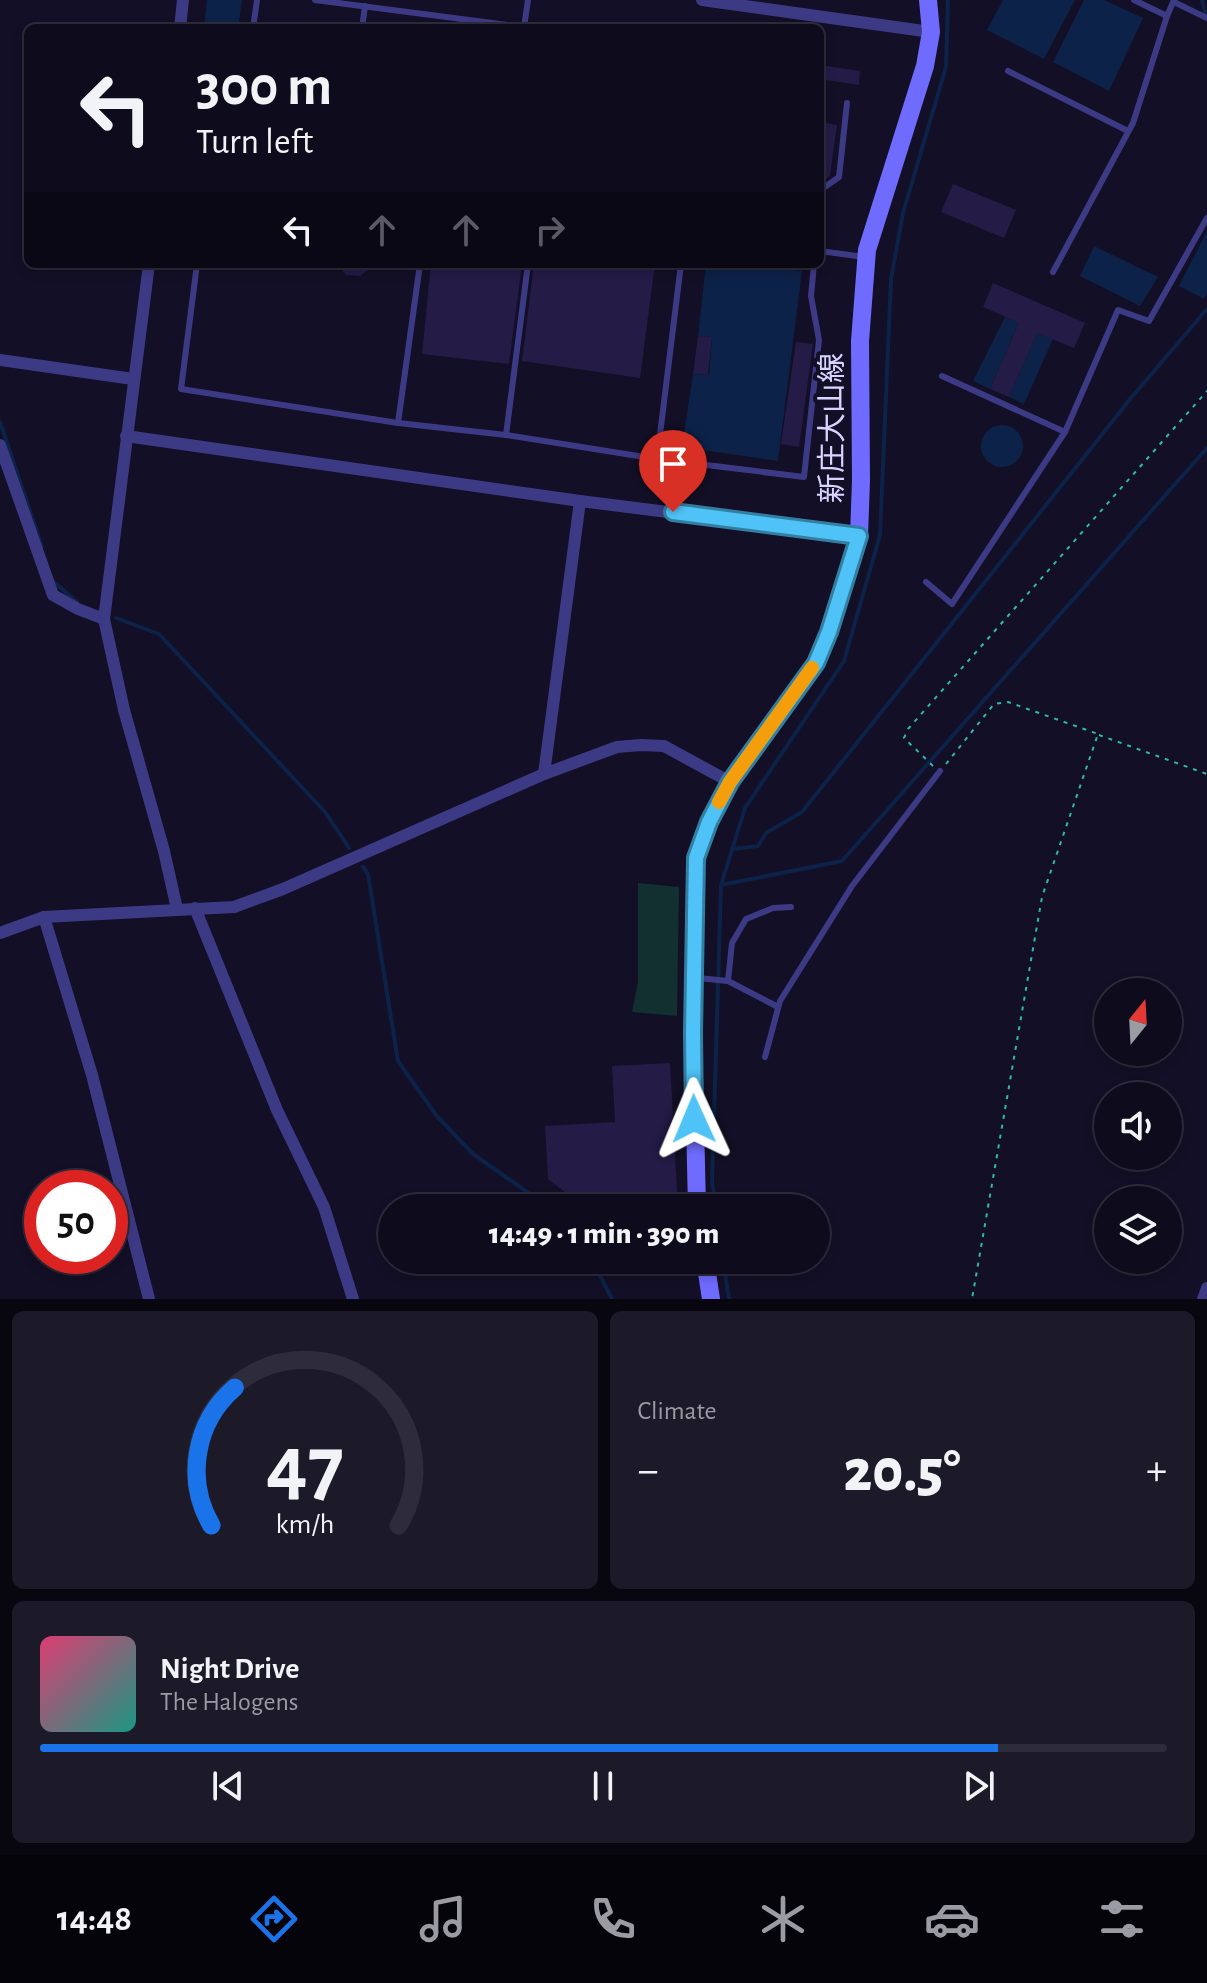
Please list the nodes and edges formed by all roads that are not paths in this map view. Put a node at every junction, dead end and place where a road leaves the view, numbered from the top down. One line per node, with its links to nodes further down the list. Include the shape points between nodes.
1 (183, 0): 12 (street)
2 (257, 0): 13 (lane)
3 (315, 0): 9 (lane)
4 (528, 0): 16 (lane)
5 (702, 0): 17 (street)
6 (928, 0): 17 (main road, 新庄大山線)
7 (1134, 0): 10 (lane)
8 (1174, 1): 10 (lane); 11 (lane)
9 (365, 6): 14 (lane); 15 (lane)
10 (1167, 16): 20 (lane)
11 (1207, 18)
12 (180, 24)
13 (254, 24)
14 (363, 24)
15 (501, 24)
16 (524, 24)
17 (931, 32): 24 (main road, 新庄大山線)
18 (1008, 71): 20 (lane)
19 (847, 103): 21 (lane, via 839,177)
20 (1128, 131): 31 (lane)
21 (824, 188)
22 (1207, 218): 36 (lane, via 1149,321 1118,310)
23 (824, 252): 24 (lane)
24 (866, 257): 42 (main road, 新庄大山線)
25 (148, 268): 34 (street)
26 (196, 268): 35 (lane, via 181,389)
27 (419, 268): 35 (lane)
28 (527, 268): 37 (lane)
29 (681, 268): 40 (lane)
30 (814, 268): 40 (lane, via 811,296 819,340 804,477)
31 (1053, 272)
32 (0, 360): 34 (street)
33 (942, 376): 36 (lane)
34 (133, 379): 38 (street)
35 (398, 423): 37 (lane)
36 (1065, 432): 43 (lane, via 952,604)
37 (506, 435): 40 (lane)
38 (126, 436): 41 (street); 44 (street)
39 (0, 445): 44 (street, via 53,595)
40 (657, 459)
41 (580, 501): 42 (street); 46 (street)
42 (859, 536): 47 (main road, 新庄大山線, via 816,663)
43 (926, 582)
44 (104, 619): 50 (street)
45 (940, 771): 55 (lane, via 852,886)
46 (544, 774): 47 (street, via 617,747 641,745 664,746); 49 (street, via 234,907)
47 (730, 782): 53 (main road, 新庄大山線, via 696,858)
48 (791, 907): 54 (lane, via 746,919 732,943)
49 (195, 908): 50 (street); 61 (street, via 277,1110 324,1207)
50 (177, 909): 51 (street)
51 (44, 917): 52 (street); 60 (street, via 92,1075)
52 (0, 933)
53 (694, 977): 54 (lane); 57 (main road, 新庄大山線)
54 (728, 981): 55 (lane)
55 (778, 1007): 56 (lane)
56 (765, 1057)
57 (697, 1194)
58 (707, 1274): 62 (main road)
59 (1207, 1288): 63 (street)
60 (149, 1299)
61 (353, 1299)
62 (711, 1299)
63 (1203, 1299)

